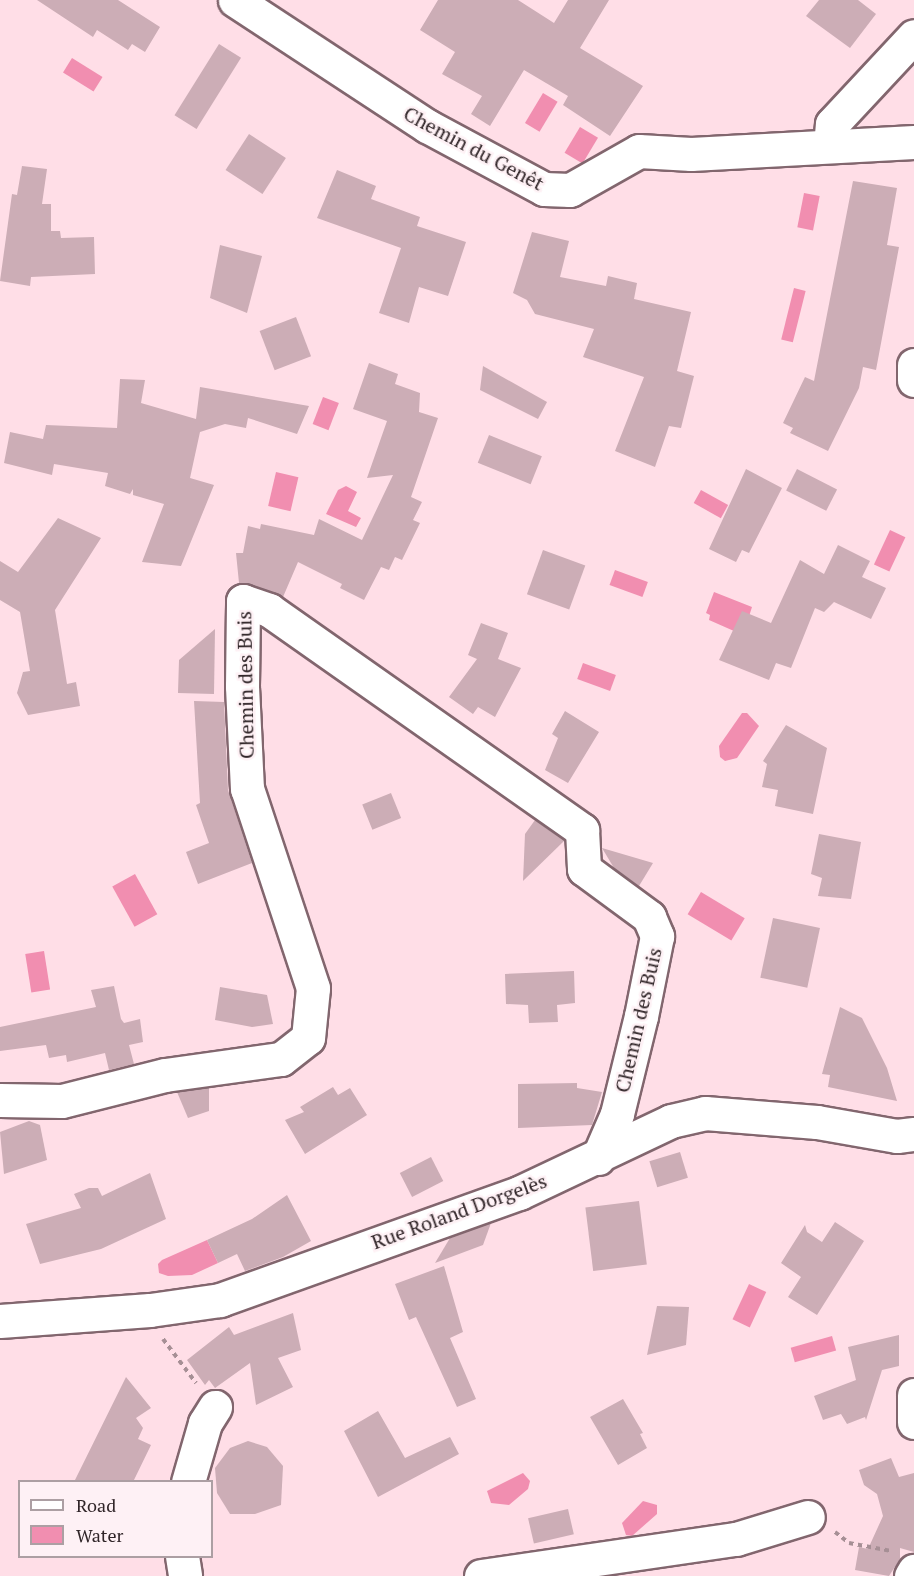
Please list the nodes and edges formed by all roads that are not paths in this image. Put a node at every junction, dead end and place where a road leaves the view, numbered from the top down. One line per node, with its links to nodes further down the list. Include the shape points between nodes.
1 (235, 0): 4 (street, Chemin du Genêt, via 427,126 544,189 570,190 639,151 691,154)
2 (914, 36): 4 (street, via 832,124)
3 (914, 142): 4 (street, Chemin du Genêt)
4 (830, 146)
5 (914, 365): 6 (street)
6 (914, 380)
7 (0, 1100): 9 (street, Chemin des Buis, via 62,1101 165,1075 281,1059 308,1038 313,988 247,789 243,601 269,610 582,830 584,869 649,917 657,936 616,1114)
8 (914, 1134): 9 (street, Rue Roland Dorgelès, via 897,1136 817,1122 705,1113 671,1121)
9 (598, 1158): 10 (street, Rue Roland Dorgelès, via 519,1193 220,1300 150,1310)
10 (0, 1321)
11 (914, 1395): 13 (street)
12 (215, 1407): 14 (street, via 205,1423)
13 (914, 1422)
14 (189, 1480)
15 (808, 1517): 19 (street, via 736,1539)
16 (182, 1558): 18 (street)
17 (914, 1571): 20 (street)
18 (185, 1576)
19 (481, 1576)
20 (911, 1576)

